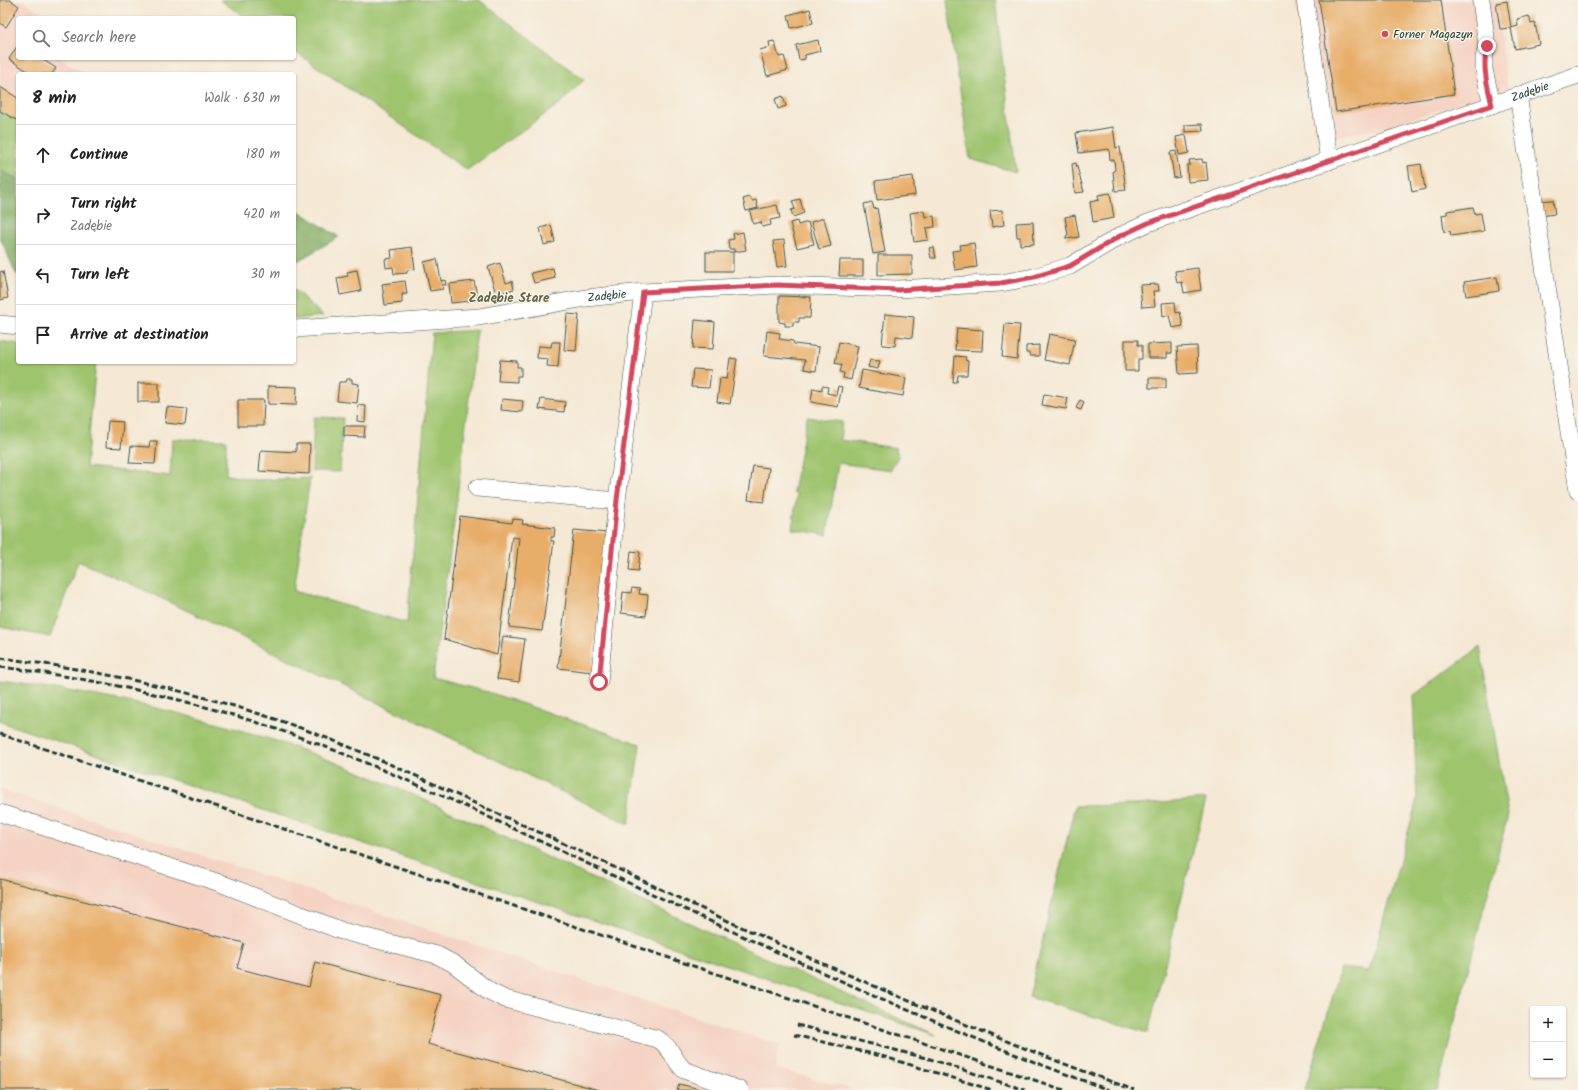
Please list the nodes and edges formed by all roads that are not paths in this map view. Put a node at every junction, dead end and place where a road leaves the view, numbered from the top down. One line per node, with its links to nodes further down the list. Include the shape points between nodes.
1 (1305, 0): 6 (street)
2 (1481, 0): 5 (street, via 1487,46 1484,70)
3 (1578, 75): 4 (street, Zadębie)
4 (1518, 95): 5 (street, Zadębie); 12 (street)
5 (1492, 105): 6 (street, Zadębie)
6 (1329, 161): 7 (street, Zadębie, via 1148,223 1120,236 1070,266 1017,281 922,289 778,285)
7 (643, 292): 10 (street, Zadębie, via 586,298 480,317); 13 (street)
8 (0, 324): 9 (street)
9 (16, 326)
10 (296, 329)
11 (476, 488): 13 (street)
12 (1578, 491)
13 (617, 500): 14 (street)
14 (599, 682)
15 (0, 813): 16 (street, via 220,883 342,931 437,955 505,999 658,1039 667,1045 677,1064 684,1070)
16 (740, 1090)

